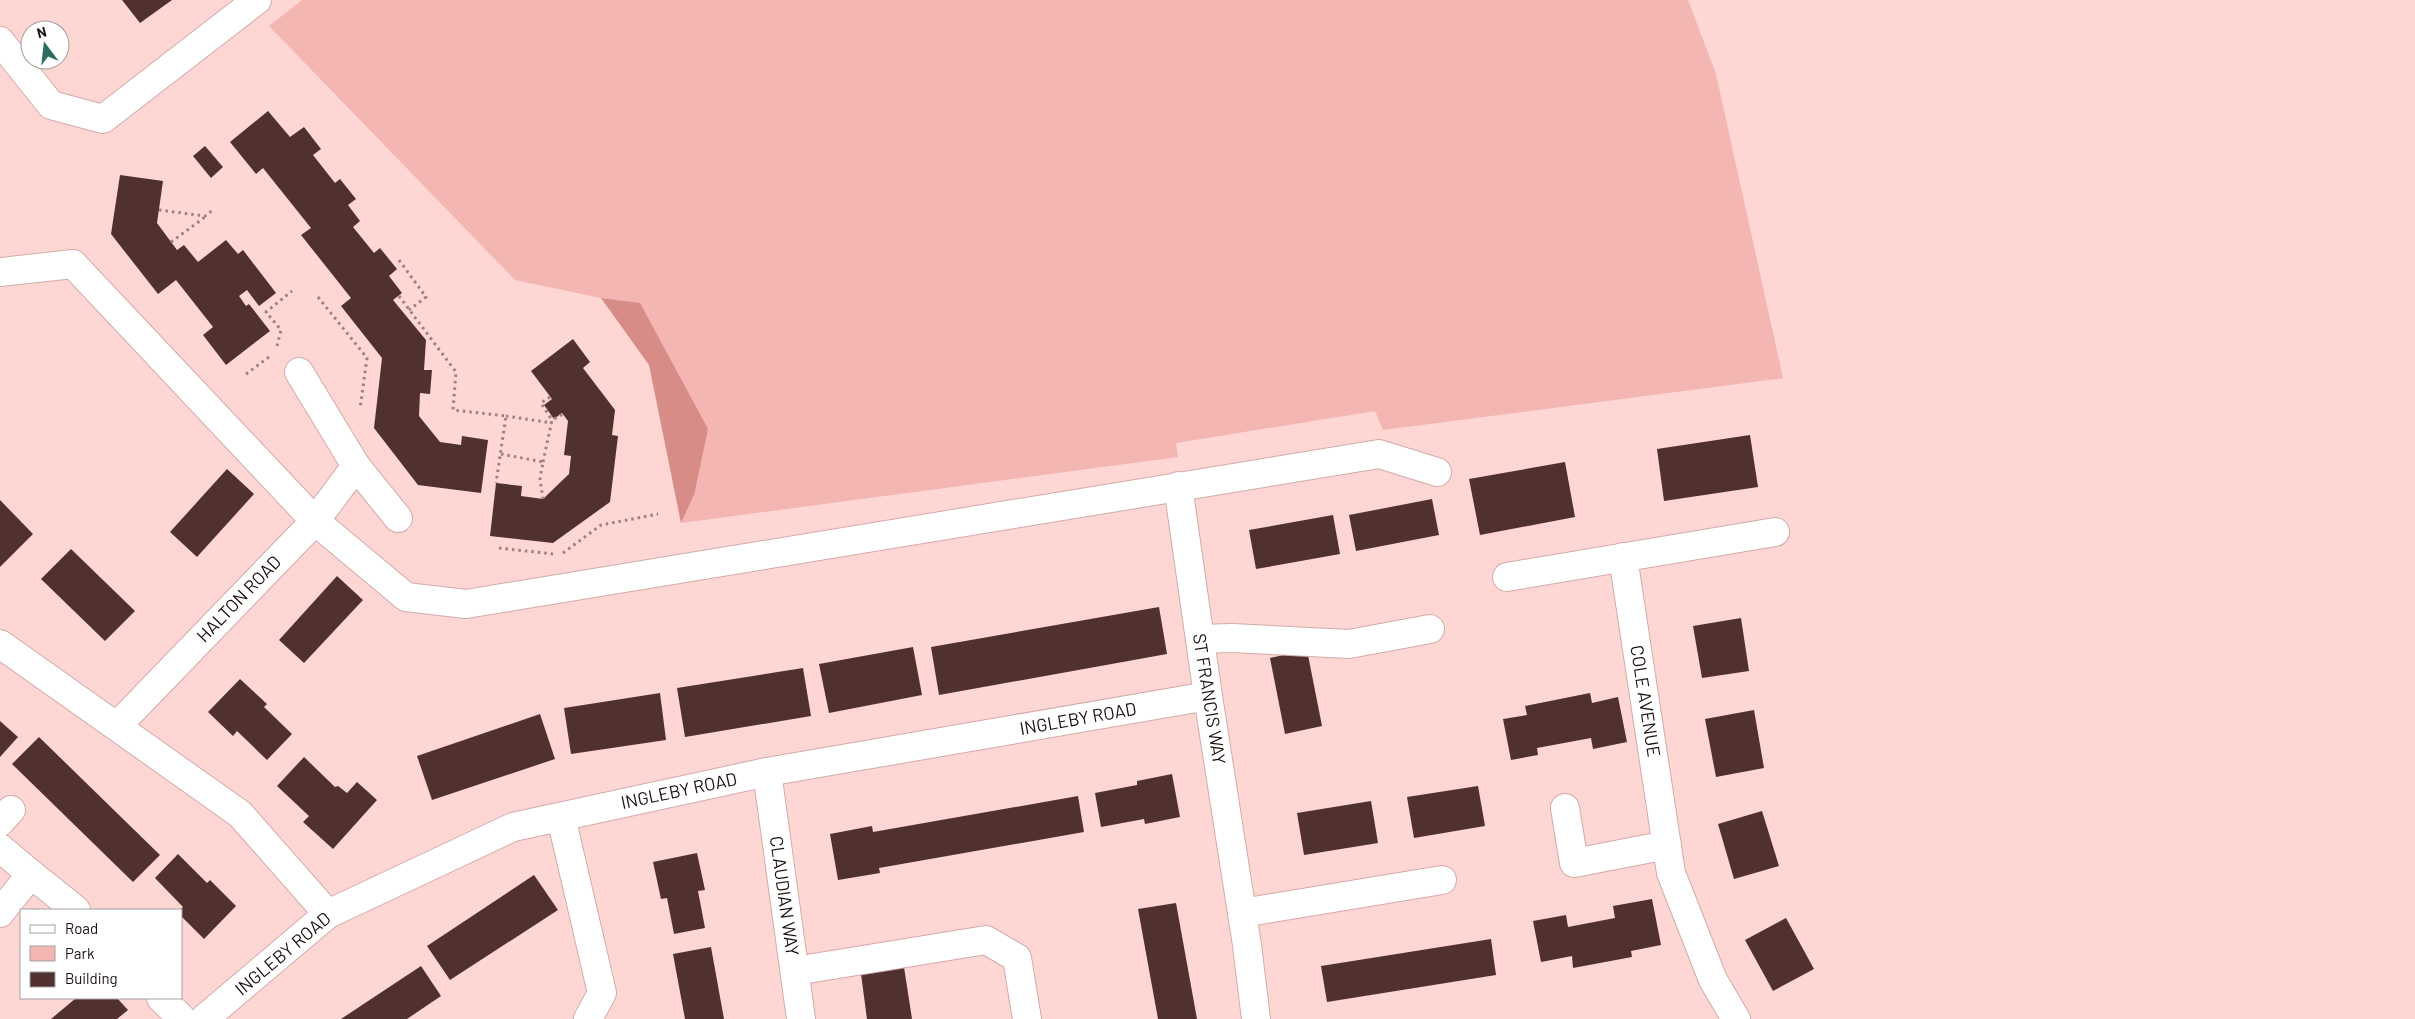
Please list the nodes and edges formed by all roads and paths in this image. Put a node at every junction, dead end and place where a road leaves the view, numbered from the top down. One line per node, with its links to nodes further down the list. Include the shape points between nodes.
1 (257, 0): 2 (street, via 103,119 51,106)
2 (0, 41)
3 (159, 210): 5 (path)
4 (213, 210): 5 (path)
5 (205, 216): 6 (path)
6 (171, 242)
7 (399, 260): 12 (path, via 426,297)
8 (0, 272): 29 (street, via 73,264)
9 (292, 291): 14 (path, via 266,312 281,330 275,354)
10 (399, 296): 12 (path)
11 (318, 297): 18 (path, via 367,358)
12 (409, 310): 17 (path, via 456,372 453,410)
13 (299, 372): 22 (street)
14 (246, 374)
15 (550, 397): 19 (path, via 541,403)
16 (563, 414): 19 (path)
17 (506, 416): 19 (path); 20 (path)
18 (359, 418)
19 (552, 422): 21 (path)
20 (501, 454): 21 (path); 24 (path)
21 (544, 462): 26 (path, via 540,478)
22 (356, 466): 28 (street); 29 (street, HALTON ROAD)
23 (1437, 472): 25 (street, via 1379,454)
24 (496, 483)
25 (1178, 486): 29 (street, via 466,604 406,597); 35 (street, ST FRANCIS WAY)
26 (543, 498)
27 (658, 514): 31 (path, via 600,525 561,555)
28 (398, 518)
29 (315, 521): 38 (street, HALTON ROAD)
30 (1775, 532): 32 (street)
31 (499, 548)
32 (1624, 557): 33 (street); 42 (street, COLE AVENUE)
33 (1507, 577)
34 (1430, 629): 35 (street, via 1349,644)
35 (1200, 639): 37 (street, ST FRANCIS WAY)
36 (0, 644): 38 (street)
37 (1208, 696): 39 (street, INGLEBY ROAD); 47 (street, ST FRANCIS WAY)
38 (117, 726): 49 (street, via 240,814)
39 (767, 772): 41 (street, INGLEBY ROAD); 50 (street, CLAUDIAN WAY)
40 (1566, 808): 42 (street, via 1574,862)
41 (561, 817): 49 (street, INGLEBY ROAD, via 513,827); 54 (street, via 602,993)
42 (1667, 845): 58 (street, COLE AVENUE, via 1671,873 1713,980)
43 (0, 848): 44 (street)
44 (31, 874): 46 (street); 48 (street)
45 (1442, 880): 47 (street)
46 (75, 909)
47 (1242, 912): 57 (street, ST FRANCIS WAY)
48 (0, 913)
49 (328, 914): 53 (street, INGLEBY ROAD)
50 (795, 971): 55 (street, CLAUDIAN WAY); 56 (street, via 986,940 1017,958)
51 (162, 999): 52 (street)
52 (182, 1019)
53 (204, 1019)
54 (588, 1019)
55 (801, 1019)
56 (1027, 1019)
57 (1256, 1019)
58 (1736, 1019)

